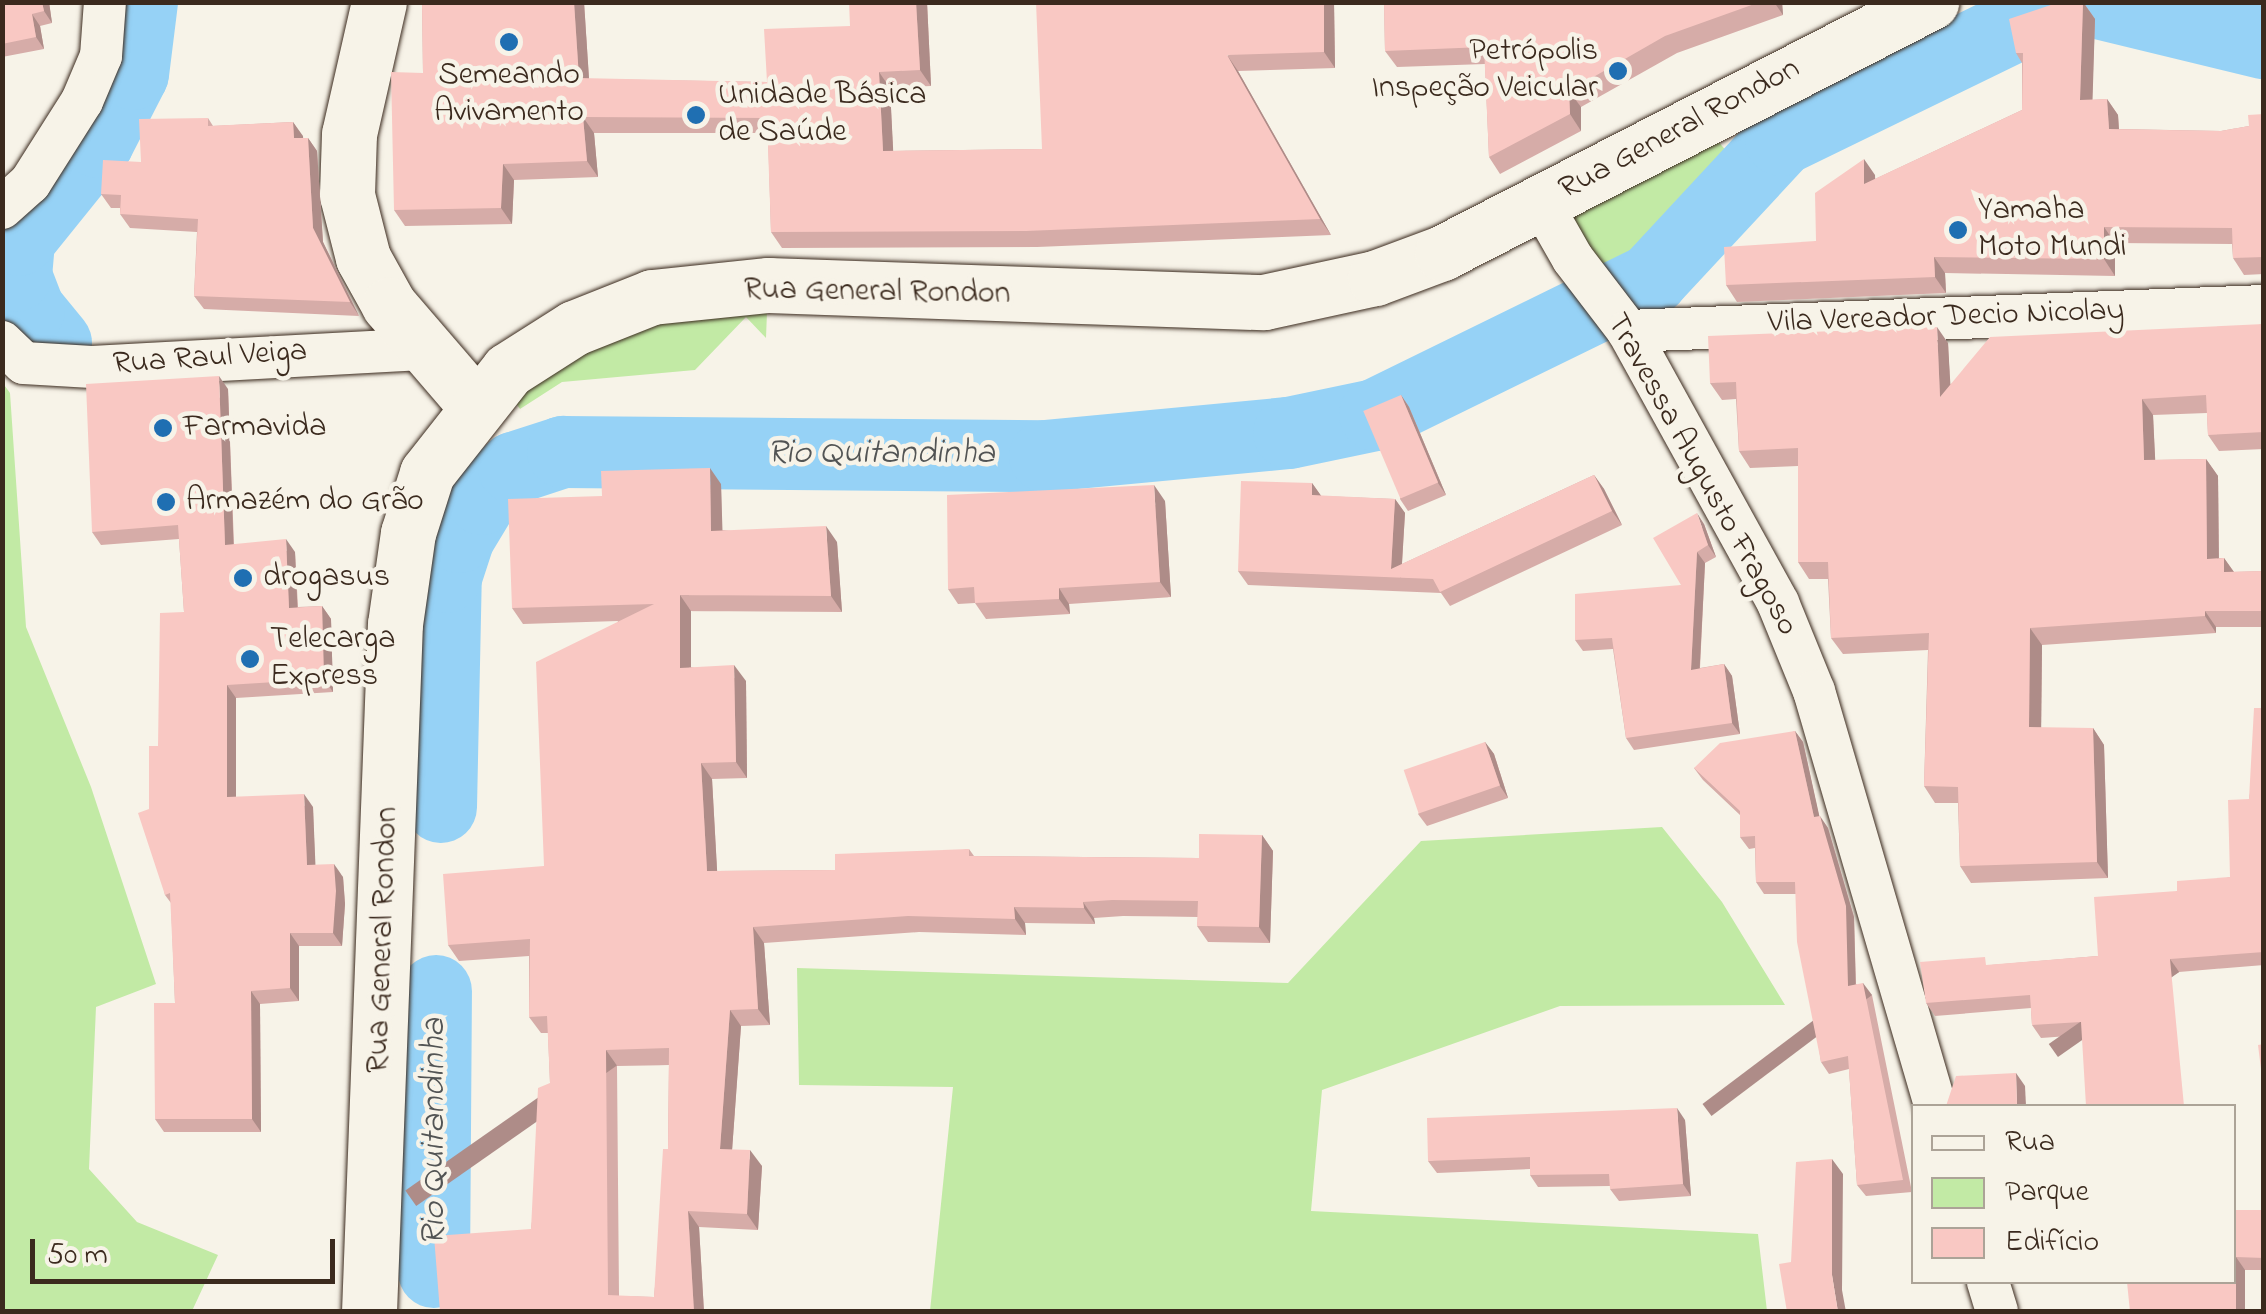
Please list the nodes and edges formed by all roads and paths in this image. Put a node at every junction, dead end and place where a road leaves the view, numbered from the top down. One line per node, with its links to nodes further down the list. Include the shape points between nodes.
1 (105, 2): 5 (street, via 101,56 82,101 30,184)
2 (379, 2): 9 (main road, via 349,134 347,195 364,258 389,305)
3 (1931, 2): 4 (main road, Rua General Rondon)
4 (1541, 203): 7 (street, Travessa Augusto Fragoso, via 1573,259); 10 (main road, Rua General Rondon, via 1375,278 1264,302 768,285 652,297 574,328 508,370)
5 (2, 208)
6 (2264, 306): 7 (street, Vila Vereador Decio Nicolay)
7 (1628, 331): 11 (street, Travessa Augusto Fragoso, via 1778,603 1814,691)
8 (2, 342): 9 (street, Rua Raul Veiga, via 24,364 92,367)
9 (426, 349): 10 (main road)
10 (476, 406): 13 (main road, Rua General Rondon, via 426,473 408,533 395,624)
11 (1935, 1104)
12 (1989, 1284): 14 (street)
13 (369, 1312)
14 (1997, 1312)

